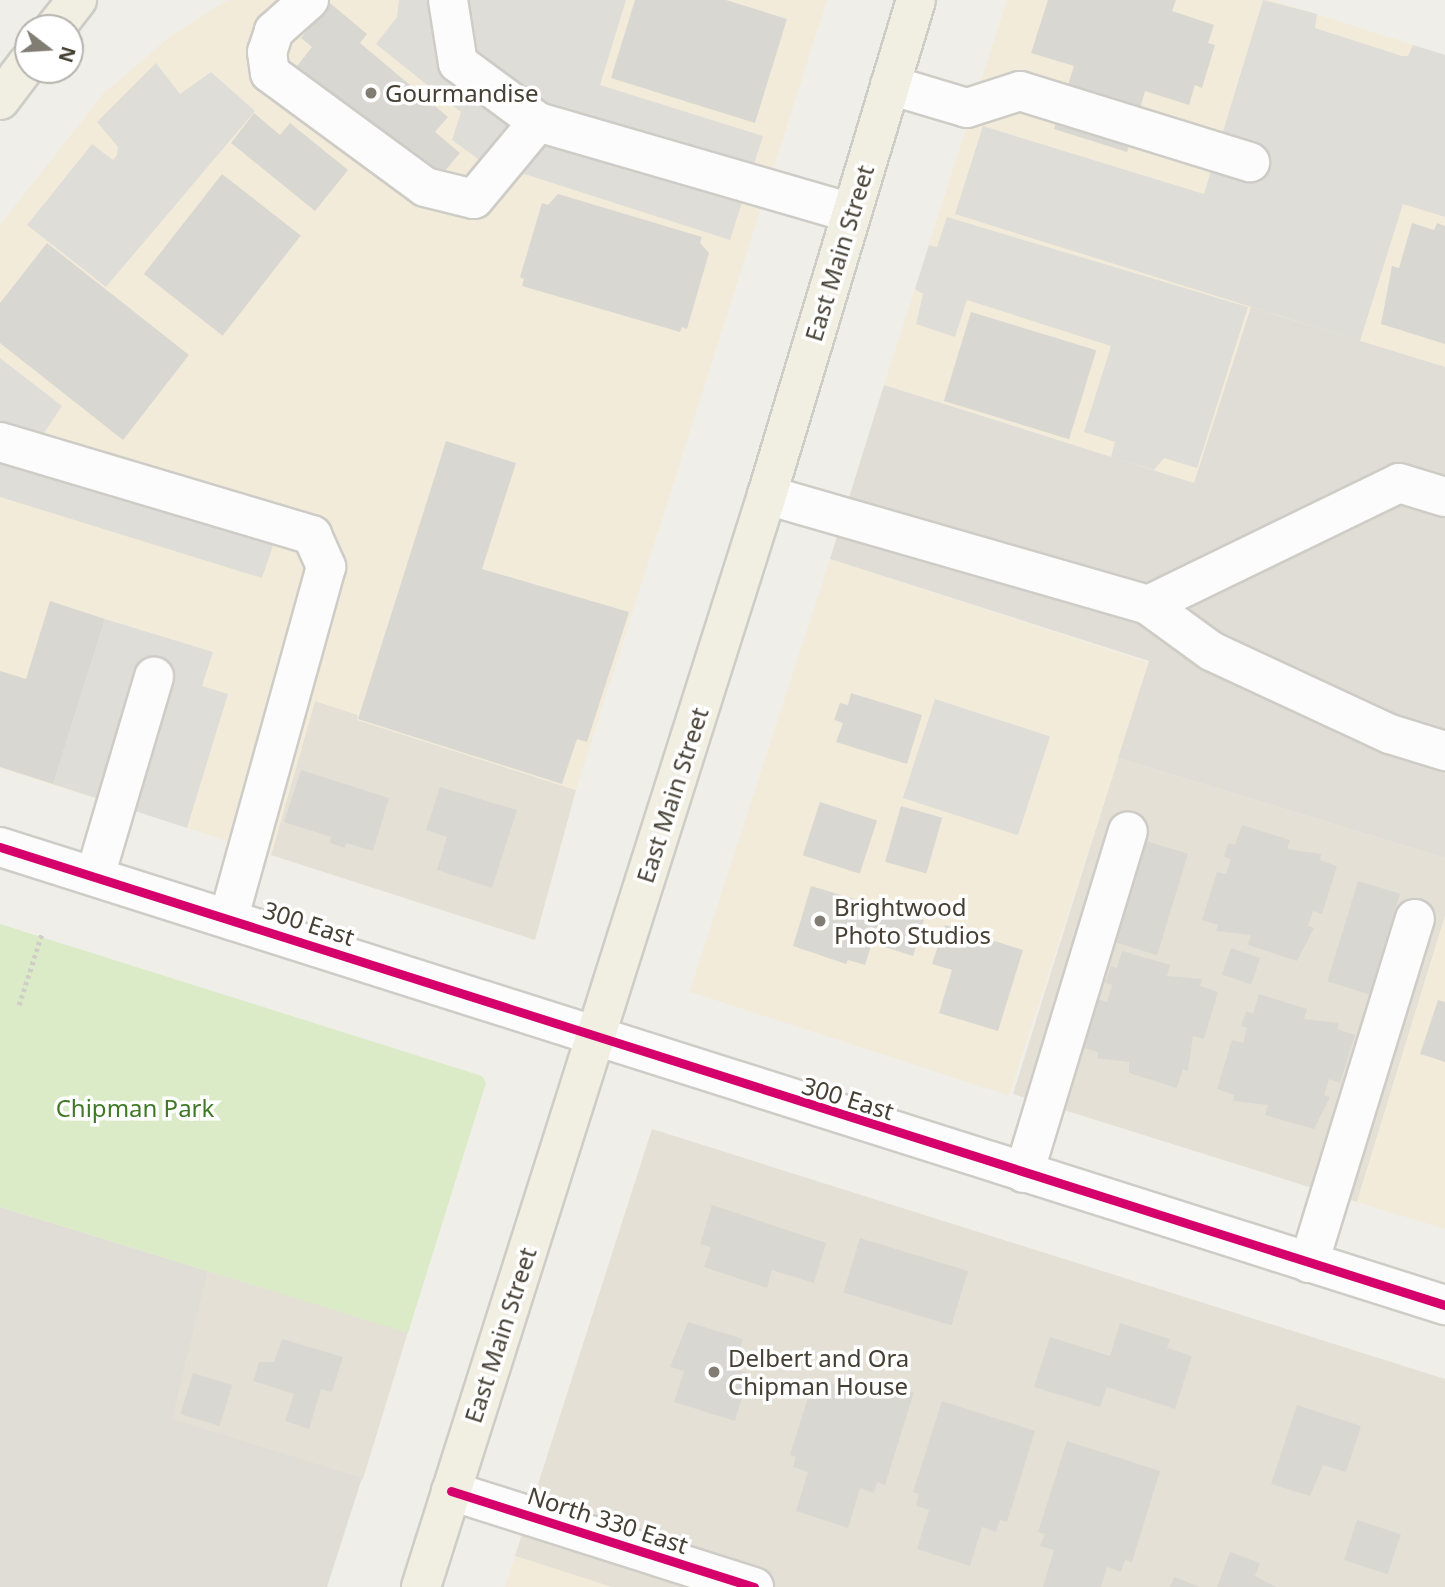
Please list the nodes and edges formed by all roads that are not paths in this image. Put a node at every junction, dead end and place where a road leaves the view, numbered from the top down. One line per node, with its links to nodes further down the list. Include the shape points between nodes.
1 (309, 0): 7 (street, via 274,31 267,51 270,73 425,187 474,199)
2 (448, 0): 7 (street, via 458,63)
3 (916, 0): 5 (main road, East Main Street)
4 (14, 82): 6 (main road)
5 (890, 85): 8 (street, via 967,108 1020,91); 9 (main road, East Main Street)
6 (0, 100)
7 (538, 122): 9 (street)
8 (1250, 162)
9 (851, 213): 11 (main road, East Main Street)
10 (0, 442): 19 (street, via 312,535 327,568)
11 (767, 495): 13 (street); 21 (main road, East Main Street)
12 (1445, 497): 13 (street, via 1399,483)
13 (1148, 605): 15 (street, via 1211,651 1390,734)
14 (153, 677): 18 (street)
15 (1445, 751)
16 (1128, 831): 22 (street)
17 (0, 847): 18 (street, 300 East)
18 (95, 876): 19 (street, 300 East)
19 (229, 918): 21 (street, 300 East)
20 (1415, 919): 23 (street)
21 (595, 1036): 22 (street, 300 East); 25 (main road, East Main Street)
22 (1024, 1173): 23 (street, 300 East)
23 (1310, 1263): 24 (street, 300 East)
24 (1445, 1305)
25 (451, 1491): 26 (main road, East Main Street); 27 (street, North 330 East)
26 (421, 1587)
27 (754, 1587)

